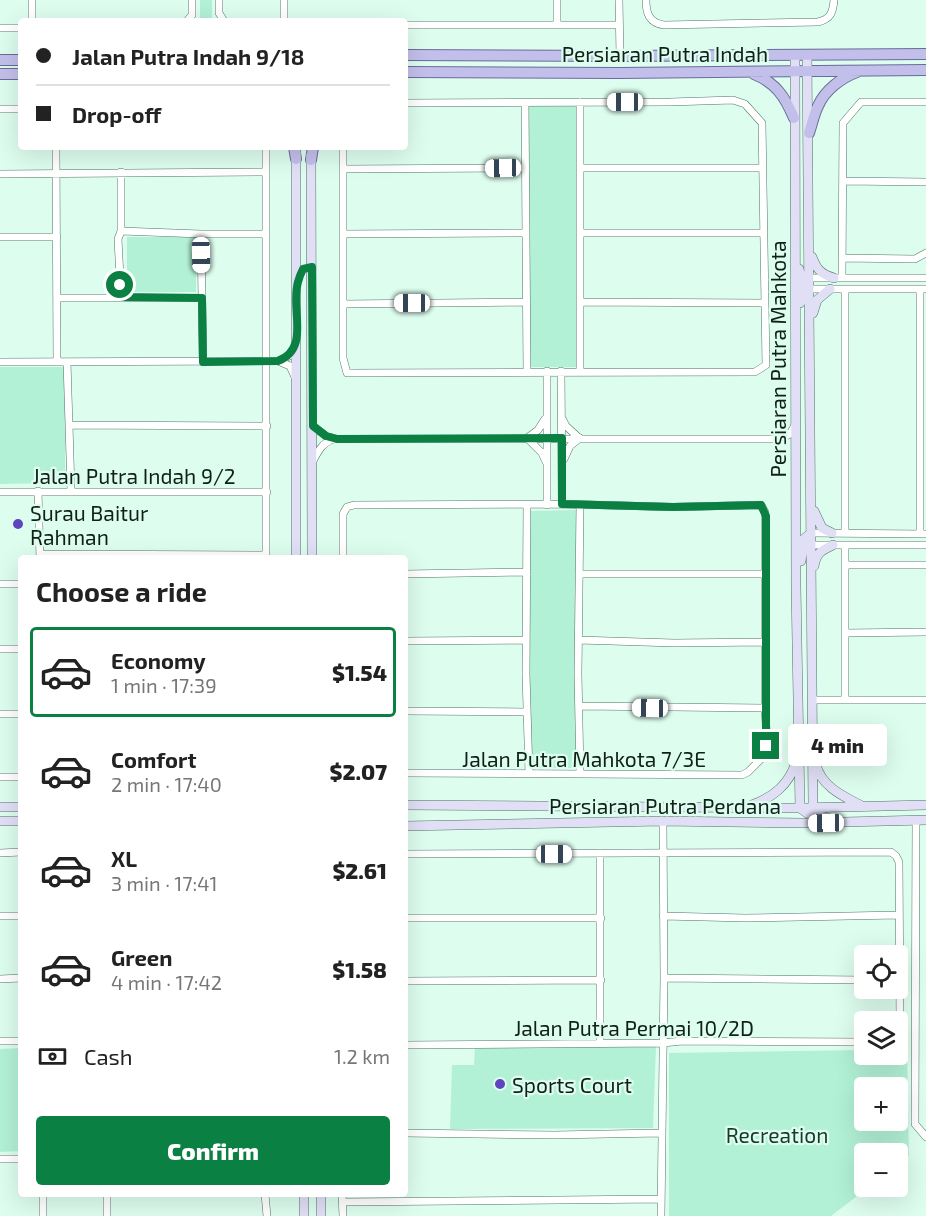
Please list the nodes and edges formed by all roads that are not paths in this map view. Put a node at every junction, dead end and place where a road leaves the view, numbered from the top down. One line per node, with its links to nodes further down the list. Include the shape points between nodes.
1 (32, 0): 9 (street)
2 (192, 0): 10 (street)
3 (219, 0): 11 (street)
4 (284, 0): 12 (street)
5 (557, 0): 14 (street)
6 (620, 0): 15 (street)
7 (646, 0): 8 (street, via 648,17 664,25 818,22 830,16)
8 (834, 0)
9 (32, 18)
10 (190, 18)
11 (222, 18)
12 (284, 18)
13 (408, 25): 14 (street)
14 (557, 25): 15 (street)
15 (620, 25): 22 (street)
16 (0, 28): 17 (street)
17 (18, 28)
18 (926, 54): 21 (main road, Persiaran Putra Indah)
19 (408, 55): 22 (main road, Persiaran Putra Indah)
20 (795, 55): 21 (main road, Persiaran Putra Indah); 22 (main road, Persiaran Putra Indah); 26 (street, Persiaran Putra Mahkota)
21 (807, 55): 27 (street, Persiaran Putra Mahkota)
22 (620, 56)
23 (0, 60): 24 (main road)
24 (18, 60)
25 (926, 70): 28 (main road, Persiaran Putra Indah)
26 (794, 71): 27 (main road, Persiaran Putra Indah); 30 (main road, Persiaran Putra Indah); 39 (street, Persiaran Putra Mahkota)
27 (808, 71): 28 (main road, Persiaran Putra Indah); 40 (street, Persiaran Putra Mahkota)
28 (860, 71): 40 (main road, via 848,75 825,95)
29 (408, 72): 30 (main road, Persiaran Putra Indah)
30 (748, 72): 39 (main road, via 778,89)
31 (0, 74): 32 (main road)
32 (18, 74)
33 (525, 102): 34 (street); 36 (street); 49 (street)
34 (579, 102): 50 (street); 51 (street, via 733,100 745,104 762,123)
35 (926, 102): 56 (street, via 861,102 843,123)
36 (408, 103)
37 (0, 109): 38 (street)
38 (18, 109)
39 (794, 118): 67 (street, Persiaran Putra Mahkota)
40 (809, 133): 68 (street, Persiaran Putra Mahkota)
41 (56, 150): 54 (street)
42 (266, 150): 53 (street)
43 (295, 150): 46 (main road)
44 (312, 150): 47 (main road)
45 (343, 150): 48 (street)
46 (296, 159): 76 (street)
47 (311, 160): 73 (street)
48 (343, 168): 49 (street); 64 (street)
49 (526, 168): 59 (street)
50 (580, 168): 51 (street); 60 (street)
51 (763, 168): 61 (street)
52 (121, 172): 53 (street); 54 (street); 58 (street)
53 (266, 172): 63 (street)
54 (57, 173): 55 (street); 66 (street)
55 (0, 174)
56 (844, 181): 57 (street); 70 (street)
57 (926, 182)
58 (121, 231): 62 (street); 81 (street)
59 (526, 233): 64 (street); 84 (street)
60 (580, 233): 61 (street); 85 (street)
61 (764, 233): 86 (street)
62 (201, 234): 63 (street); 83 (street)
63 (266, 234): 91 (street)
64 (343, 234): 87 (street)
65 (0, 237): 66 (street)
66 (57, 237): 82 (street)
67 (795, 244): 77 (street); 89 (street, Persiaran Putra Mahkota)
68 (809, 249): 74 (street, via 816,268); 77 (street, Persiaran Putra Mahkota)
69 (926, 253): 71 (street)
70 (843, 258): 71 (street); 74 (street)
71 (915, 259): 72 (street)
72 (926, 264)
73 (312, 267): 76 (street, via 303,269); 106 (street)
74 (838, 278): 75 (street); 77 (street)
75 (926, 278)
76 (297, 284): 90 (street)
77 (807, 284): 78 (street); 88 (street, Persiaran Putra Mahkota); 89 (street)
78 (830, 289): 79 (street); 88 (street, via 817,300)
79 (844, 289): 80 (street); 128 (street)
80 (923, 289): 129 (street)
81 (121, 297): 82 (street); 83 (street)
82 (57, 298): 94 (street)
83 (202, 298): 96 (street)
84 (526, 302): 87 (street); 97 (street)
85 (580, 302): 86 (street); 99 (street)
86 (765, 303): 99 (street, via 766,365 755,372)
87 (343, 304): 97 (street, via 343,358 347,373)
88 (810, 321): 122 (street, Persiaran Putra Mahkota)
89 (795, 322): 103 (street, Persiaran Putra Mahkota)
90 (297, 337): 92 (street, via 293,352); 100 (street)
91 (266, 361): 92 (street); 96 (street); 105 (street)
92 (278, 361): 100 (street, via 290,366)
93 (0, 362): 94 (street)
94 (57, 362): 95 (street)
95 (67, 362): 96 (street); 104 (street)
96 (203, 362)
97 (527, 371): 98 (street)
98 (554, 371): 99 (street); 101 (street); 102 (street)
99 (580, 371)
100 (298, 385): 136 (street)
101 (561, 415): 109 (street); 110 (street, via 564,424)
102 (546, 416): 107 (street, via 541,427); 108 (street)
103 (796, 423): 112 (street, via 790,434); 113 (street, Persiaran Putra Mahkota)
104 (69, 426): 105 (street); 117 (street)
105 (267, 426): 120 (street)
106 (313, 426): 111 (street); 114 (street)
107 (527, 438): 108 (street); 111 (street); 116 (street, via 542,453)
108 (547, 438): 109 (street); 116 (street)
109 (562, 438): 110 (street); 115 (street)
110 (580, 438): 112 (street); 115 (street, via 570,446)
111 (337, 439): 114 (street, via 324,444)
112 (781, 439): 113 (street)
113 (796, 453): 121 (street, Persiaran Putra Mahkota)
114 (313, 461): 137 (street)
115 (562, 464): 123 (street)
116 (547, 467): 125 (street)
117 (71, 490): 118 (street, Jalan Putra Indah 9/2); 120 (street, Jalan Putra Indah 9/2)
118 (38, 491): 119 (street, Jalan Putra Indah 9/2); 134 (street)
119 (0, 492)
120 (267, 492): 135 (street)
121 (796, 496): 130 (street); 148 (street, Persiaran Putra Mahkota)
122 (811, 503): 127 (street, via 822,528); 130 (street, Persiaran Putra Mahkota)
123 (562, 504): 125 (street); 126 (street)
124 (527, 505): 125 (street); 138 (street, via 346,507); 141 (street)
125 (547, 505)
126 (580, 506): 143 (street); 144 (street, via 761,505 766,516)
127 (832, 533): 128 (street); 130 (street)
128 (845, 533): 129 (street)
129 (923, 534)
130 (809, 539): 131 (street); 145 (street, Persiaran Putra Mahkota); 148 (street)
131 (833, 545): 132 (street); 145 (street, via 817,555)
132 (845, 545): 133 (street); 140 (street)
133 (926, 545)
134 (40, 555)
135 (266, 555)
136 (296, 555)
137 (312, 555)
138 (343, 555)
139 (926, 564): 140 (street)
140 (845, 565): 150 (street)
141 (527, 572): 142 (street); 151 (street)
142 (408, 574)
143 (579, 574): 144 (street); 152 (street)
144 (765, 574): 154 (street)
145 (812, 578): 157 (street, Persiaran Putra Mahkota)
146 (0, 584): 147 (street)
147 (18, 584)
148 (796, 586): 166 (street, Persiaran Putra Mahkota)
149 (926, 632): 150 (street)
150 (845, 633): 158 (street)
151 (526, 640): 153 (street); 163 (street)
152 (579, 640): 154 (street); 160 (street)
153 (408, 641)
154 (765, 642): 161 (street)
155 (0, 649): 156 (street)
156 (18, 649)
157 (813, 700): 158 (street); 167 (street, Persiaran Putra Mahkota)
158 (845, 700): 159 (street)
159 (926, 700)
160 (579, 706): 161 (street); 169 (street)
161 (765, 708): 169 (street, Jalan Putra Mahkota 7/3E, via 764,755 742,775)
162 (408, 711): 163 (street)
163 (527, 712): 170 (street)
164 (0, 714): 165 (street)
165 (18, 714)
166 (798, 757): 177 (street, via 780,789); 179 (street, Persiaran Putra Mahkota)
167 (813, 757): 178 (street, via 827,785); 179 (street, Persiaran Putra Mahkota)
168 (408, 773): 170 (street, Jalan Putra Mahkota 7/3E)
169 (580, 773): 170 (street, Jalan Putra Mahkota 7/3E)
170 (528, 774)
171 (0, 777): 172 (street)
172 (18, 777)
173 (926, 805): 178 (street, Persiaran Putra Perdana)
174 (408, 806): 177 (street, Persiaran Putra Perdana)
175 (0, 807): 176 (street)
176 (18, 807)
177 (747, 807): 179 (street, Persiaran Putra Perdana)
178 (862, 807): 179 (street, Persiaran Putra Perdana)
179 (807, 809): 184 (street); 185 (street, via 794,818)
180 (921, 820): 184 (street, Persiaran Putra Perdana); 213 (street, via 915,1124)
181 (0, 821): 182 (street)
182 (18, 821)
183 (663, 821): 185 (street, Persiaran Putra Perdana); 186 (street, Persiaran Putra Perdana); 191 (street)
184 (850, 822): 185 (street, Persiaran Putra Perdana)
185 (769, 823)
186 (408, 826)
187 (18, 852): 188 (street)
188 (0, 853)
189 (408, 854): 190 (street)
190 (600, 854): 191 (street); 197 (street)
191 (663, 854): 192 (street, via 887,851 899,862); 195 (street)
192 (898, 915): 195 (street); 198 (street)
193 (0, 916): 194 (street)
194 (18, 916)
195 (663, 916): 201 (street)
196 (408, 918): 197 (street)
197 (601, 918): 202 (street)
198 (898, 945)
199 (0, 978): 200 (street)
200 (18, 978)
201 (664, 978): 203 (street); 209 (street)
202 (601, 980): 204 (street); 208 (street)
203 (854, 980)
204 (408, 981)
205 (0, 1041): 206 (street)
206 (18, 1041)
207 (854, 1042): 209 (street, Jalan Putra Permai 10/2D)
208 (600, 1043): 209 (street, Jalan Putra Permai 10/2D); 210 (street, Jalan Putra Permai 10/2D)
209 (663, 1043): 211 (street)
210 (408, 1045)
211 (662, 1132): 212 (street); 222 (street)
212 (408, 1133)
213 (926, 1137)
214 (0, 1159): 215 (street)
215 (18, 1159)
216 (43, 1197): 223 (street)
217 (107, 1197): 224 (street)
218 (265, 1197): 225 (street)
219 (304, 1197): 226 (street)
220 (321, 1197): 227 (street)
221 (343, 1198): 222 (street); 228 (street)
222 (661, 1199): 229 (street)
223 (43, 1216)
224 (107, 1216)
225 (267, 1216)
226 (304, 1216)
227 (321, 1216)
228 (343, 1216)
229 (661, 1216)

